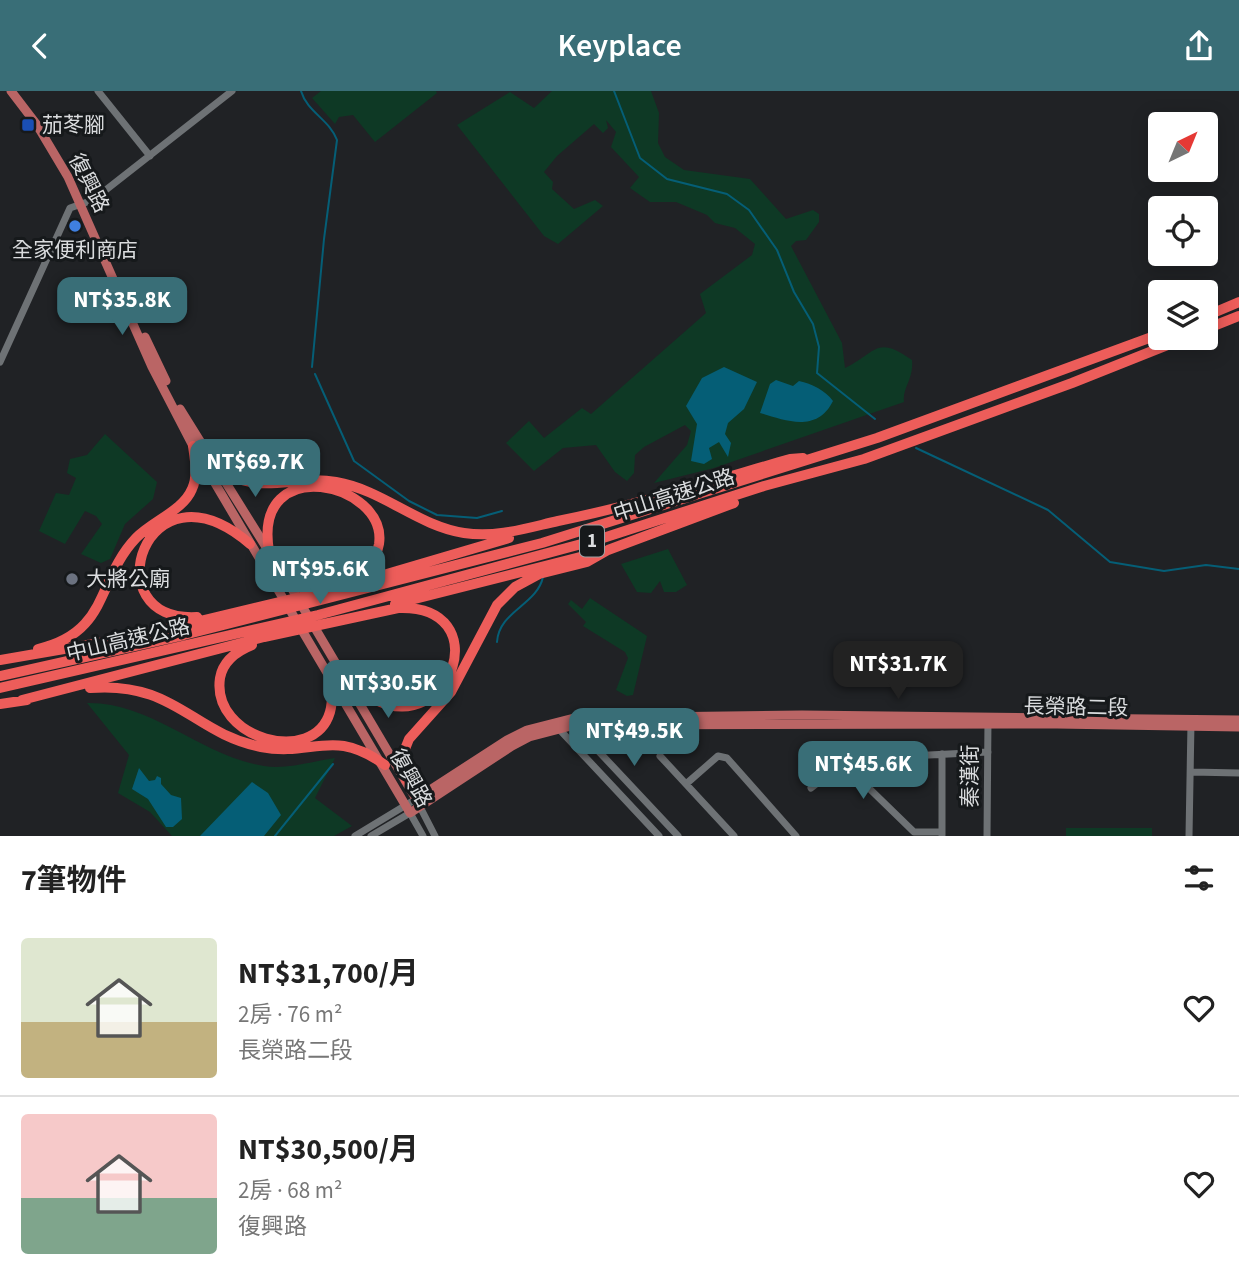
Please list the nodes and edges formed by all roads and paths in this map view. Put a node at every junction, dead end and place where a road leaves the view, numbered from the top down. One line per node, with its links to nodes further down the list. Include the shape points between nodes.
1 (11, 91): 5 (main road, 復興路, via 37,125)
2 (98, 91): 4 (street)
3 (232, 91): 4 (street)
4 (150, 156): 5 (street, via 93,200)
5 (80, 203): 6 (main road, 復興路); 13 (street, via 66,214)
6 (124, 297): 14 (main road, 復興路, via 152,367); 17 (main road, 復興路, via 184,415)
7 (1239, 302): 8 (highway)
8 (1218, 311)
9 (1239, 316): 10 (highway)
10 (1218, 324)
11 (1148, 339): 15 (highway, 中山高速公路 / 1, via 877,439)
12 (1155, 350): 16 (highway, 中山高速公路 / 1)
13 (0, 362)
14 (193, 446): 19 (main road, 復興路); 26 (highway, via 192,491 135,539 85,624 60,641)
15 (808, 458): 18 (highway, via 790,459); 27 (highway, 中山高速公路 / 1, via 542,544 312,604)
16 (864, 459): 20 (highway); 30 (highway, 中山高速公路 / 1, via 600,539 318,615)
17 (215, 463): 18 (highway, via 240,482 348,484 463,533 515,532); 21 (main road, 復興路)
18 (573, 519): 22 (highway)
19 (250, 544): 24 (highway, via 219,521 194,516 164,526 147,542 139,572 152,602 181,617); 29 (main road, 復興路)
20 (608, 550): 23 (highway); 44 (highway, via 587,562 527,580 497,605 461,677 409,739)
21 (270, 551): 22 (highway, via 267,519 283,495 320,487 362,504 377,525 378,551 359,575); 28 (main road, 復興路)
22 (322, 590): 24 (highway)
23 (375, 612): 25 (highway); 28 (highway, via 412,607 442,621 456,648 450,678 433,696 398,705 374,700)
24 (215, 616): 26 (highway, via 122,639)
25 (275, 636): 29 (highway, via 236,652 221,672 223,708 241,727 283,741 311,736 330,715); 31 (highway)
26 (0, 660)
27 (0, 676)
28 (344, 676): 44 (main road, 復興路)
29 (332, 680): 41 (main road, 復興路)
30 (0, 688)
31 (22, 700): 32 (highway); 41 (highway, via 90,688 132,688 164,698 246,743 278,748 349,745)
32 (0, 704)
33 (988, 720): 35 (main road, 長榮路二段); 36 (main road, 長榮路二段); 38 (street, 秦漢街)
34 (1239, 720): 36 (main road, 長榮路二段)
35 (566, 723): 48 (main road, 長榮路二段, via 529,737); 55 (street); 56 (street)
36 (1191, 723): 37 (main road, 長榮路二段); 42 (street)
37 (1239, 727)
38 (988, 752): 39 (street); 59 (street, 秦漢街)
39 (942, 754): 45 (street, via 891,757); 50 (street)
40 (660, 756): 46 (street)
41 (385, 765): 49 (main road, 復興路)
42 (1192, 772): 43 (street); 60 (street)
43 (1239, 773)
44 (406, 780): 48 (main road, 復興路)
45 (865, 783): 47 (street, via 843,763); 50 (street, via 914,832)
46 (686, 784): 57 (street); 58 (street, via 718,756 727,758)
47 (811, 788)
48 (418, 803): 49 (main road, 長榮路二段); 54 (street, 復興路)
49 (408, 809): 51 (street); 52 (street); 53 (street, 復興路)
50 (942, 834)
51 (355, 836)
52 (371, 836)
53 (423, 836)
54 (435, 836)
55 (659, 836)
56 (678, 836)
57 (734, 836)
58 (796, 836)
59 (987, 836)
60 (1189, 836)

